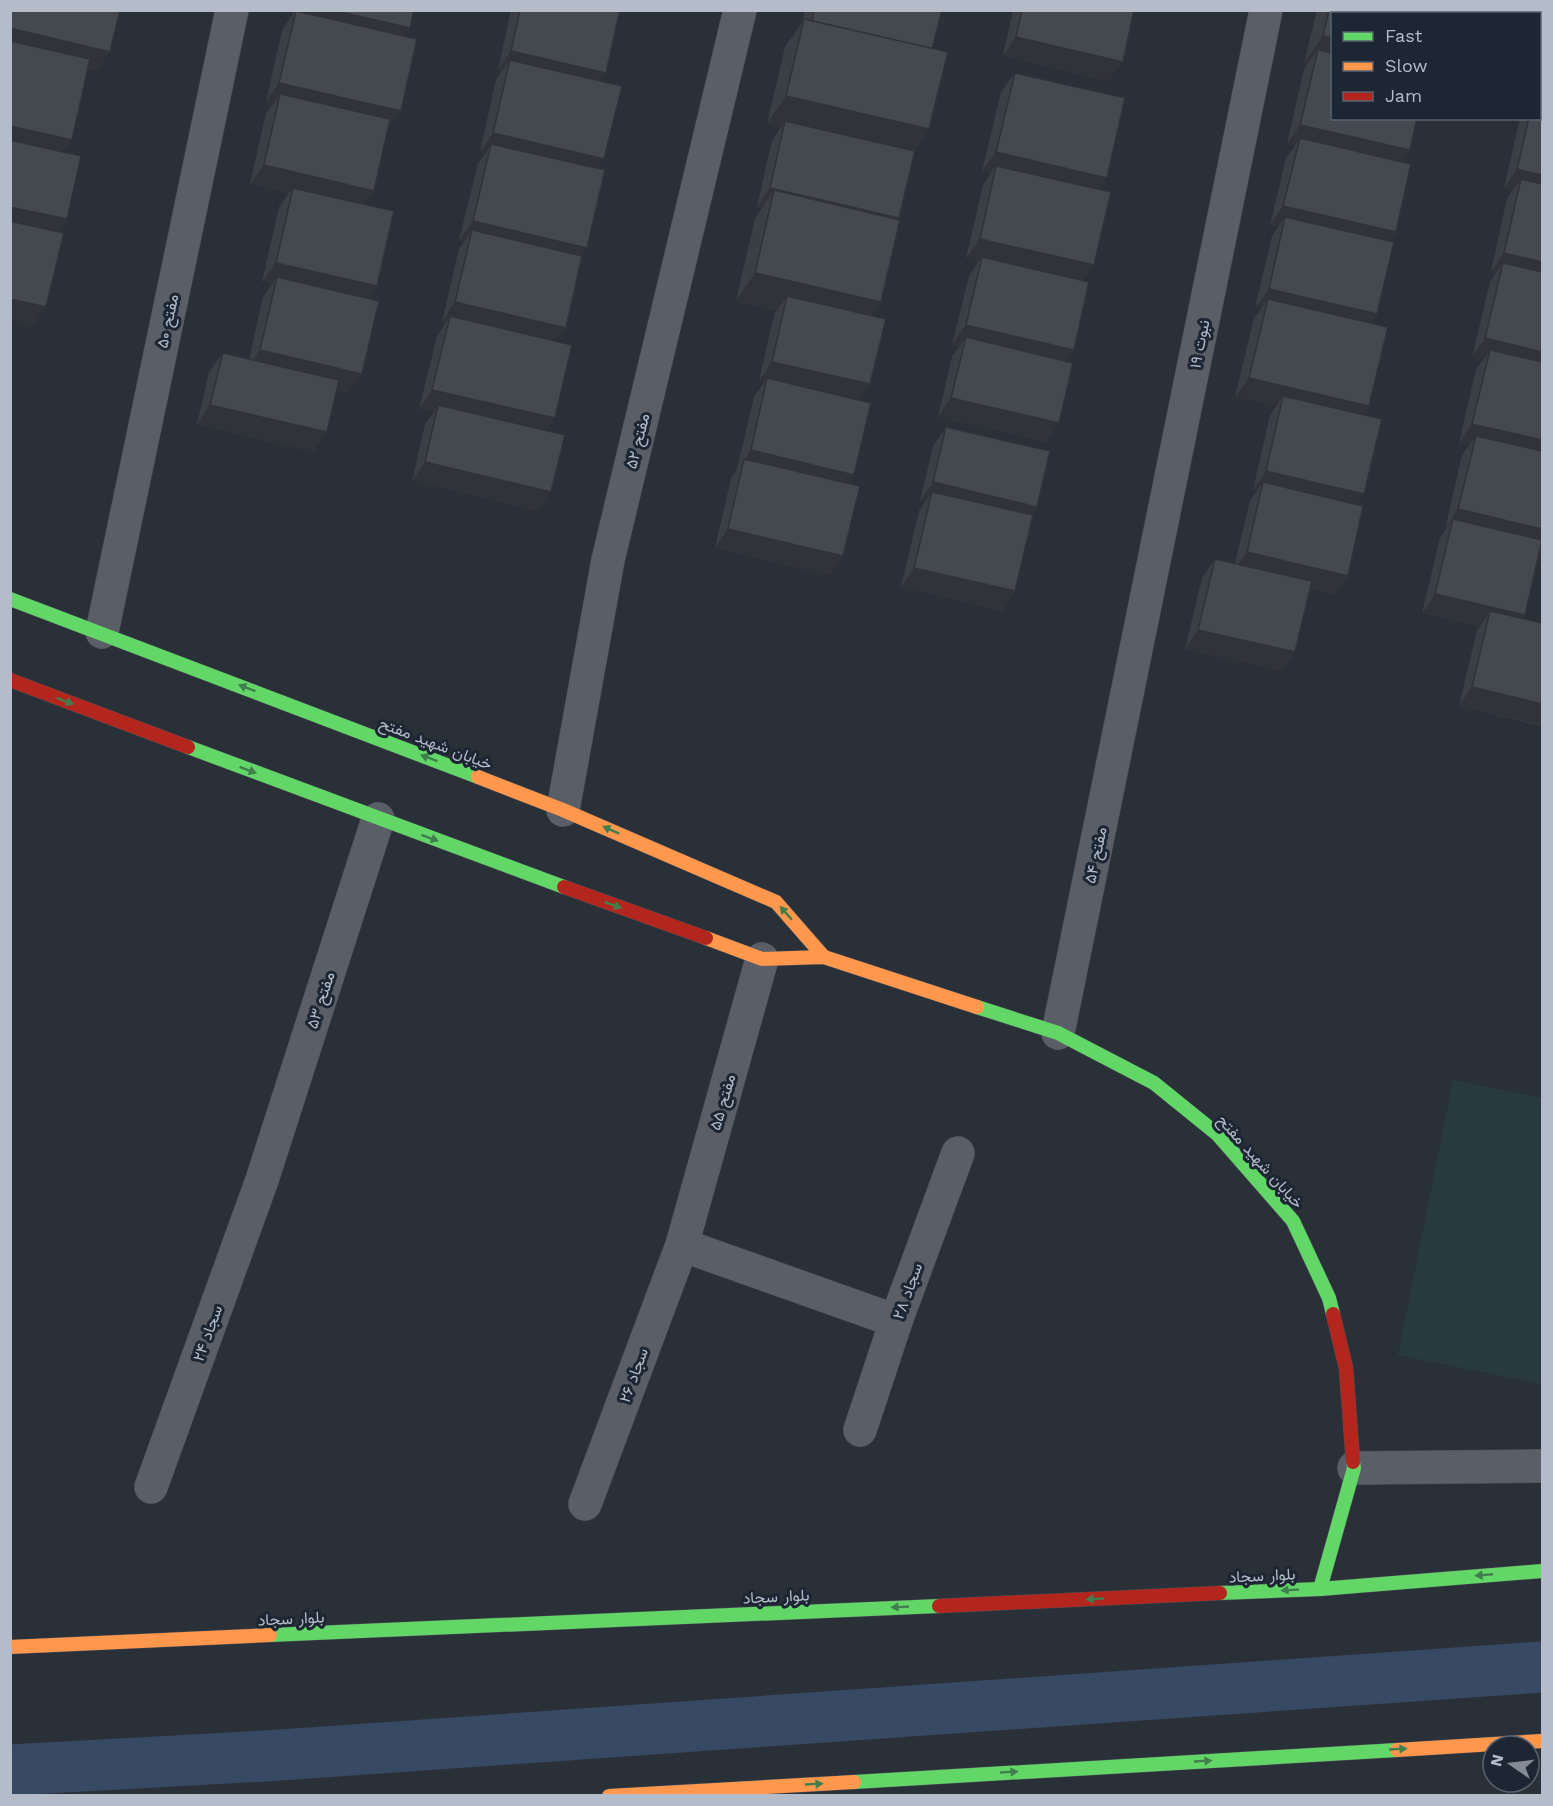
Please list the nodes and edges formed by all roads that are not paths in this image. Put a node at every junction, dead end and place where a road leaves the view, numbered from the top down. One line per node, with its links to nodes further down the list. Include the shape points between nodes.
1 (232, 10): 5 (street, مفتح ۵۰)
2 (740, 10): 8 (street, مفتح ۵۲, via 608,560)
3 (1266, 10): 6 (street, نبوت ۱۹)
4 (10, 599): 5 (street, خیابان شهید مفتح)
5 (102, 632): 8 (street, خیابان شهید مفتح, one-way to 5)
6 (1132, 678): 12 (street, مفتح ۵۴)
7 (10, 680): 9 (street, خیابان شهید مفتح, one-way to 9)
8 (563, 810): 10 (street, خیابان شهید مفتح, one-way to 8, via 776,902)
9 (378, 819): 11 (street, خیابان شهید مفتح, one-way to 11); 14 (street, مفتح ۵۳)
10 (824, 957): 11 (street, خیابان شهید مفتح); 12 (street, خیابان شهید مفتح)
11 (762, 959): 15 (street, مفتح ۵۵)
12 (1058, 1032): 19 (street, خیابان شهید مفتح, via 1154,1083 1217,1134 1293,1221 1329,1298 1343,1356)
13 (958, 1153): 16 (street, سجاد ۲۸)
14 (262, 1180): 20 (street, سجاد ۲۴)
15 (682, 1245): 16 (street); 21 (street, سجاد ۲۶)
16 (896, 1321): 17 (street, سجاد ۲۸)
17 (860, 1430)
18 (1542, 1466): 19 (street)
19 (1354, 1468): 23 (street, خیابان شهید مفتح)
20 (151, 1487)
21 (585, 1504)
22 (1542, 1571): 23 (street, بلوار سجاد, one-way to 23)
23 (1320, 1588): 24 (street, بلوار سجاد, one-way to 24)
24 (10, 1647)
25 (1542, 1741): 26 (street, one-way to 25)
26 (621, 1795): 27 (street)
27 (609, 1796)

